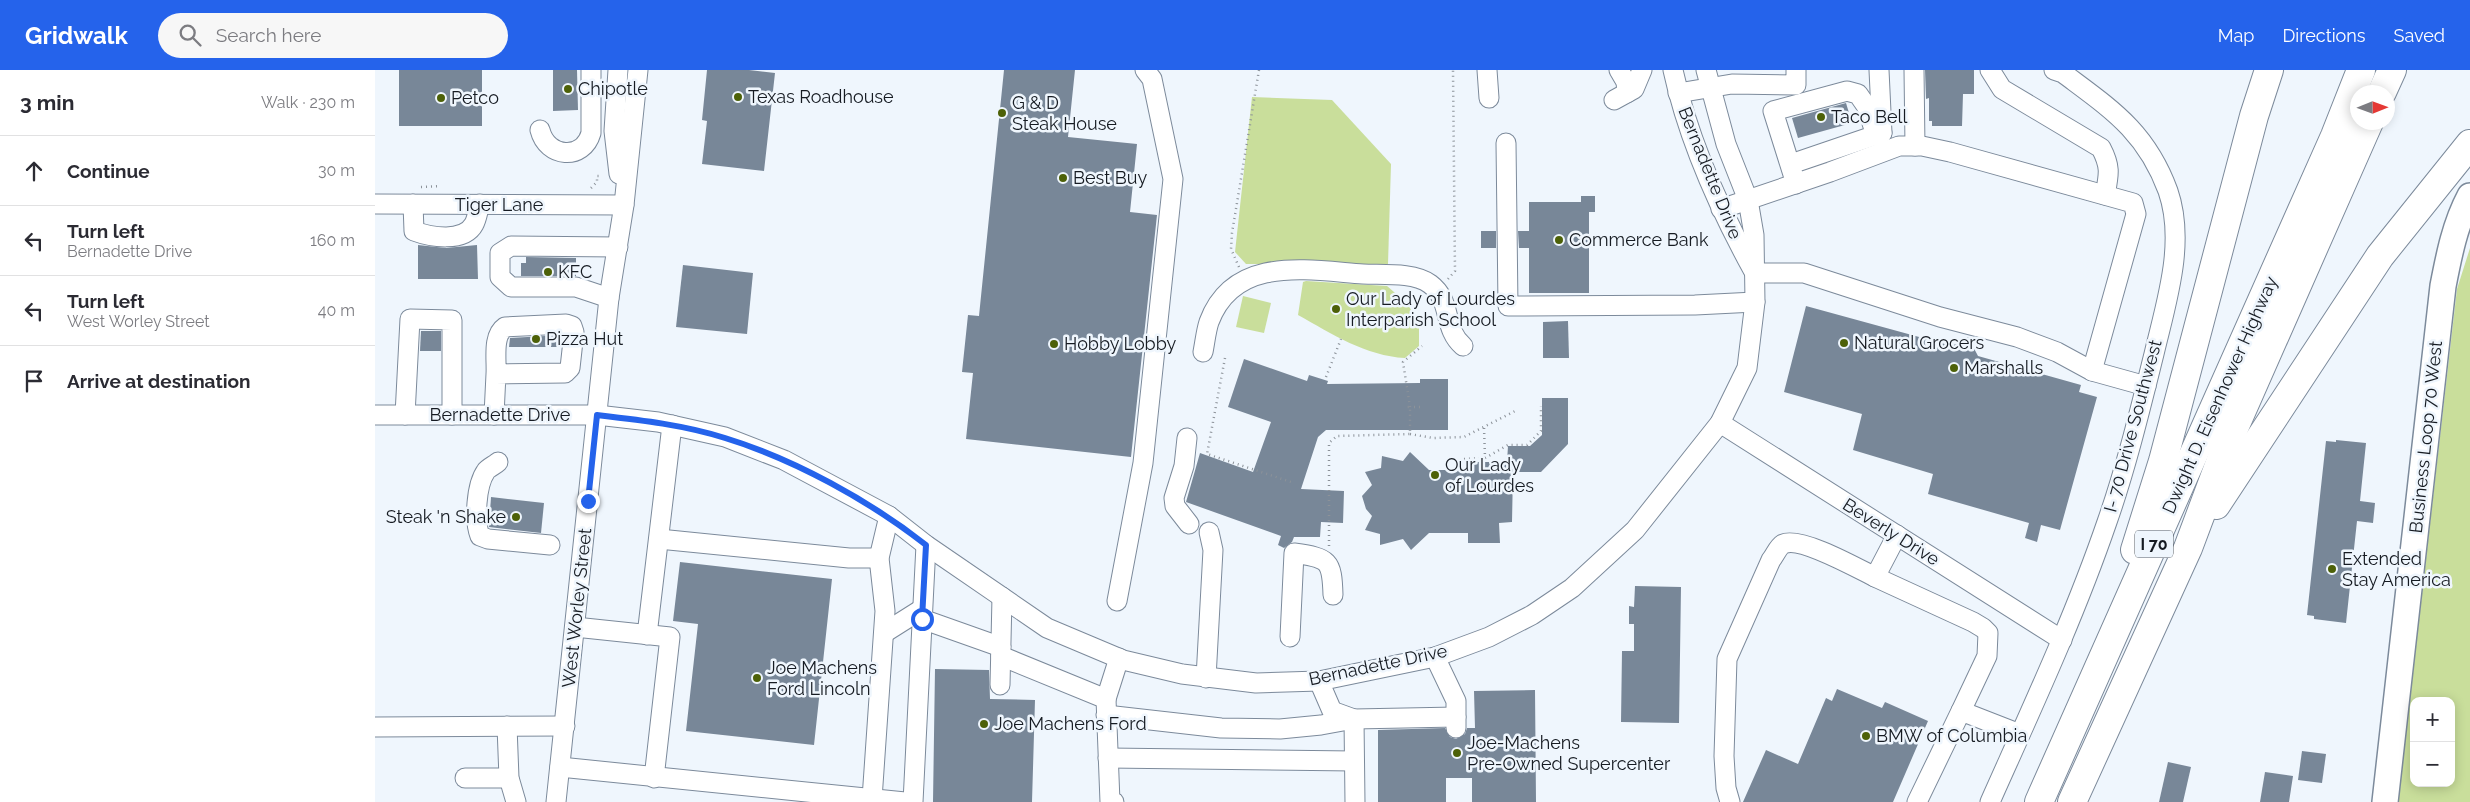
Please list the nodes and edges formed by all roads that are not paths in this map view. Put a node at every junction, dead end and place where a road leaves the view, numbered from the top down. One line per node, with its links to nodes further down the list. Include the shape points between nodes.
1 (591, 70): 24 (street, via 591,133 588,141 580,149 557,151 546,145)
2 (618, 70): 39 (street, West Worley Street, via 614,131)
3 (638, 70): 39 (street, West Worley Street)
4 (1145, 70): 73 (street, via 1153,79 1173,179 1143,463)
5 (1487, 70): 22 (street)
6 (1619, 70): 7 (street, via 1626,82 1620,97 1634,89)
7 (1641, 70)
8 (1673, 70): 21 (street, Bernadette Drive)
9 (1796, 70): 19 (street, via 1797,84)
10 (1879, 70): 26 (street)
11 (1915, 70): 29 (street)
12 (1990, 70): 33 (street, via 2003,89 2101,148 2109,162)
13 (2253, 70): 23 (highway)
14 (2269, 70): 23 (highway)
15 (2361, 70): 83 (highway, Dwight D. Eisenhower Highway / I 70, via 2335,136)
16 (2391, 70): 20 (highway)
17 (2059, 71): 51 (street, I- 70 Drive Southwest, via 2112,108 2136,131 2169,192 2174,223 2174,258)
18 (1707, 78): 19 (street, via 1732,84); 21 (street); 35 (street, Bernadette Drive, via 1726,144)
19 (1747, 78)
20 (2385, 85)
21 (1679, 93): 40 (street, Bernadette Drive)
22 (1489, 98)
23 (2254, 116): 83 (highway, via 2163,461 2108,622)
24 (540, 130)
25 (2365, 130): 68 (highway, Dwight D. Eisenhower Highway / I 70, via 2227,444)
26 (1880, 140): 29 (street, via 1899,146); 30 (street); 31 (street, via 1867,107 1858,94 1847,92 1773,111)
27 (1506, 143): 44 (street, via 1508,306)
28 (2470, 144): 68 (highway, via 2379,256)
29 (1915, 146): 33 (street, via 1950,152)
30 (1856, 152): 31 (street); 32 (street)
31 (1791, 164): 32 (street)
32 (1796, 184): 35 (street)
33 (2105, 195): 49 (street, via 2133,204 2136,214)
34 (2470, 196): 112 (main road, Business Loop 70 West, via 2453,240 2443,286)
35 (1748, 200): 40 (street); 42 (street, Bernadette Drive, via 1754,235)
36 (375, 204): 37 (street, Tiger Lane)
37 (413, 204): 38 (street, Tiger Lane); 38 (street, via 414,231 428,236 461,235 474,225)
38 (480, 204): 39 (street, Tiger Lane)
39 (624, 205): 41 (street, West Worley Street)
40 (1721, 209): 42 (street, Bernadette Drive)
41 (618, 247): 43 (street, West Worley Street); 43 (street, via 511,246 500,253 500,277 511,286 576,287)
42 (1755, 273): 44 (street, Bernadette Drive); 49 (street, via 1804,273 1940,317 2017,337 2057,352)
43 (609, 298): 48 (street, West Worley Street)
44 (1755, 302): 57 (street, Bernadette Drive, via 1747,368)
45 (1463, 346): 46 (street, via 1454,338 1444,301 1429,283 1417,279 1285,269 1248,279 1233,290 1214,312)
46 (1203, 352)
47 (572, 354): 48 (street); 50 (street, via 570,368 565,372); 50 (street, via 572,326 505,326 497,337)
48 (604, 354): 56 (street, West Worley Street)
49 (2092, 371): 51 (street)
50 (496, 374): 55 (street)
51 (2146, 386): 79 (street, I- 70 Drive Southwest, via 2108,521)
52 (375, 415): 53 (street, Bernadette Drive)
53 (405, 415): 54 (street, Bernadette Drive); 54 (street, via 410,319 452,320)
54 (452, 415): 55 (street, Bernadette Drive)
55 (494, 415): 56 (street, Bernadette Drive)
56 (597, 415): 58 (street, Bernadette Drive); 75 (street, West Worley Street)
57 (1720, 423): 64 (street, Beverly Drive); 81 (street, Bernadette Drive, via 1635,530 1572,588 1532,615 1489,637)
58 (672, 425): 61 (street, Bernadette Drive, via 725,438 784,460); 65 (street)
59 (1187, 438): 62 (street, via 1184,466 1174,498 1175,506)
60 (498, 462): 66 (street, via 485,472 479,490 476,526 480,536)
61 (889, 516): 67 (street, Bernadette Drive); 69 (street)
62 (1189, 524)
63 (1209, 532): 84 (street, via 1213,550)
64 (1897, 535): 70 (street); 79 (street, Beverly Drive)
65 (659, 539): 69 (street, via 849,558); 77 (street)
66 (550, 545)
67 (926, 545): 72 (street, Bernadette Drive); 74 (street)
68 (2188, 548): 111 (highway, Dwight D. Eisenhower Highway / I 70)
69 (879, 558): 76 (street)
70 (1875, 577): 88 (street, via 1973,622 1988,633 1987,656); 107 (street, via 1828,554 1790,542 1781,545 1771,560 1727,659 1724,756)
71 (1333, 595): 78 (street, via 1332,570 1326,562 1315,556 1294,553)
72 (1002, 597): 80 (street); 82 (street, Bernadette Drive, via 1047,628)
73 (1117, 601)
74 (922, 614): 76 (street); 80 (street); 104 (street)
75 (575, 627): 77 (street); 91 (street, West Worley Street)
76 (884, 633): 100 (street)
77 (647, 635): 99 (street, via 670,638)
78 (1290, 637)
79 (2062, 640): 93 (street, I- 70 Drive Southwest)
80 (1001, 651): 86 (street); 87 (street)
81 (1435, 657): 85 (street, Bernadette Drive); 89 (street, via 1457,701 1456,722)
82 (1119, 658): 84 (street, Bernadette Drive); 87 (street)
83 (2103, 659): 110 (highway, Dwight D. Eisenhower Highway / I 70)
84 (1206, 678): 85 (street, Bernadette Drive, via 1255,683)
85 (1319, 681): 89 (street, via 1333,711)
86 (1000, 685)
87 (1106, 707): 89 (street, via 1221,728 1321,726); 94 (street)
88 (1961, 711): 93 (street); 108 (street)
89 (1354, 719): 95 (street)
90 (507, 726): 91 (street); 92 (street); 98 (street)
91 (565, 726): 96 (street, West Worley Street)
92 (375, 727)
93 (2020, 734): 109 (street, I- 70 Drive Southwest)
94 (1108, 758): 95 (street); 105 (street, via 1110,802)
95 (1354, 761): 106 (street)
96 (560, 767): 99 (street); 102 (street, West Worley Street)
97 (465, 778): 98 (street)
98 (509, 778): 101 (street)
99 (654, 778): 100 (street)
100 (872, 799): 103 (street)
101 (517, 802)
102 (556, 802)
103 (905, 802)
104 (913, 802)
105 (1114, 802)
106 (1355, 802)
107 (1730, 802)
108 (1917, 802)
109 (1990, 802)
110 (2039, 802)
111 (2071, 802)
112 (2385, 802)

